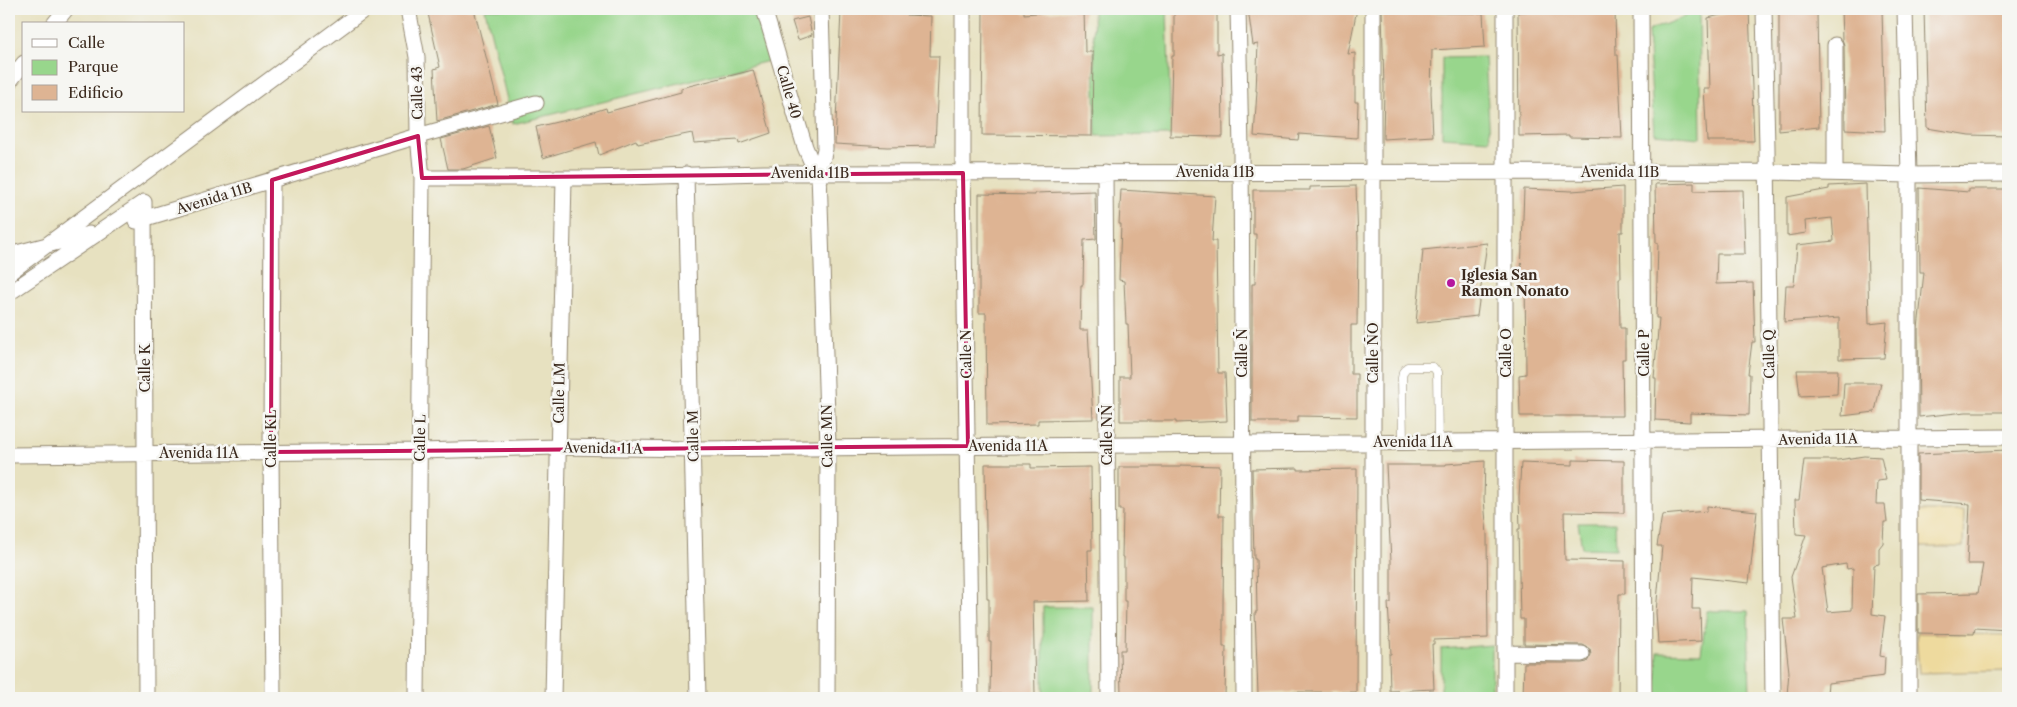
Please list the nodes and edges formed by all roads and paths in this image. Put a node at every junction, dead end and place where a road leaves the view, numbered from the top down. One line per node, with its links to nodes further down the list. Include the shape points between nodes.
1 (66, 9): 13 (street)
2 (365, 9): 36 (street)
3 (408, 9): 18 (street, Calle 43, via 417,57)
4 (764, 9): 26 (street, Calle 40, via 805,147)
5 (821, 9): 26 (street, via 825,149)
6 (963, 9): 19 (street, Calle N)
7 (1238, 9): 21 (street, Calle Ñ)
8 (1373, 9): 22 (street, Calle ÑO)
9 (1505, 9): 23 (street, Calle O)
10 (1642, 9): 24 (street, Calle P)
11 (1764, 9): 25 (street, Calle Q)
12 (1905, 9): 30 (street)
13 (56, 22)
14 (1835, 45): 27 (street)
15 (22, 66): 16 (street)
16 (9, 82)
17 (536, 103): 18 (street, Avenida 11B)
18 (418, 136): 31 (street, Calle 43); 33 (street, Avenida 11B)
19 (963, 172): 20 (street, Avenida 11B); 26 (street, Avenida 11B); 49 (street, Calle N)
20 (1105, 172): 21 (street, Avenida 11B); 47 (street, Calle NÑ)
21 (1241, 172): 22 (street, Avenida 11B); 46 (street, Calle Ñ)
22 (1373, 172): 23 (street, Avenida 11B); 45 (street, Calle ÑO)
23 (1506, 172): 24 (street, Avenida 11B); 44 (street, Calle O)
24 (1643, 172): 25 (street, Avenida 11B); 40 (street, Calle P)
25 (1768, 172): 27 (street, Avenida 11B); 41 (street, Calle Q)
26 (819, 173): 28 (street, Avenida 11B); 48 (street, Calle MN)
27 (1835, 173): 30 (street, Avenida 11B)
28 (686, 174): 32 (street, Avenida 11B); 51 (street, Calle M)
29 (2008, 174): 30 (street, Avenida 11B)
30 (1909, 175): 39 (street)
31 (422, 178): 32 (street, Avenida 11B); 52 (street, Calle L)
32 (564, 178): 50 (street, Calle LM)
33 (272, 180): 34 (street, Avenida 11B); 53 (street, Calle KL)
34 (145, 219): 35 (street, Avenida 11B); 37 (street, via 144,202); 54 (street, Calle K)
35 (9, 255)
36 (9, 272)
37 (9, 293)
38 (2008, 437): 39 (street, Avenida 11A)
39 (1909, 438): 41 (street, Avenida 11A); 71 (street)
40 (1644, 440): 41 (street, Avenida 11A); 44 (street, Avenida 11A); 69 (street, Calle P)
41 (1770, 440): 70 (street, Calle Q)
42 (1403, 442): 43 (street, Avenida 11A); 43 (lane, via 1403,372 1407,367 1433,367 1437,372); 45 (street, Avenida 11A)
43 (1438, 442): 44 (street, Avenida 11A)
44 (1506, 442): 56 (street, Calle O)
45 (1373, 443): 46 (street, Avenida 11A); 67 (street, Calle ÑO)
46 (1242, 444): 47 (street, Avenida 11A); 66 (street, Calle Ñ)
47 (1107, 445): 49 (street, Avenida 11A); 65 (street, Calle NÑ)
48 (828, 446): 49 (street, Avenida 11A); 51 (street, Avenida 11A); 63 (street, Calle MN)
49 (968, 446): 64 (street, Calle N)
50 (557, 447): 51 (street, Avenida 11A); 52 (street, Avenida 11A); 61 (street, Calle LM)
51 (694, 449): 62 (street, Calle M)
52 (420, 451): 53 (street, Avenida 11A); 60 (street, Calle L)
53 (271, 452): 54 (street, Avenida 11A); 59 (street, Calle KL)
54 (145, 453): 55 (street, Avenida 11A); 58 (street, Calle K)
55 (9, 455)
56 (1505, 653): 57 (street); 68 (street, Calle O)
57 (1582, 654)
58 (146, 698)
59 (273, 698)
60 (417, 698)
61 (552, 698)
62 (698, 698)
63 (827, 698)
64 (972, 698)
65 (1109, 698)
66 (1244, 698)
67 (1373, 698)
68 (1505, 698)
69 (1644, 698)
70 (1773, 698)
71 (1909, 698)

